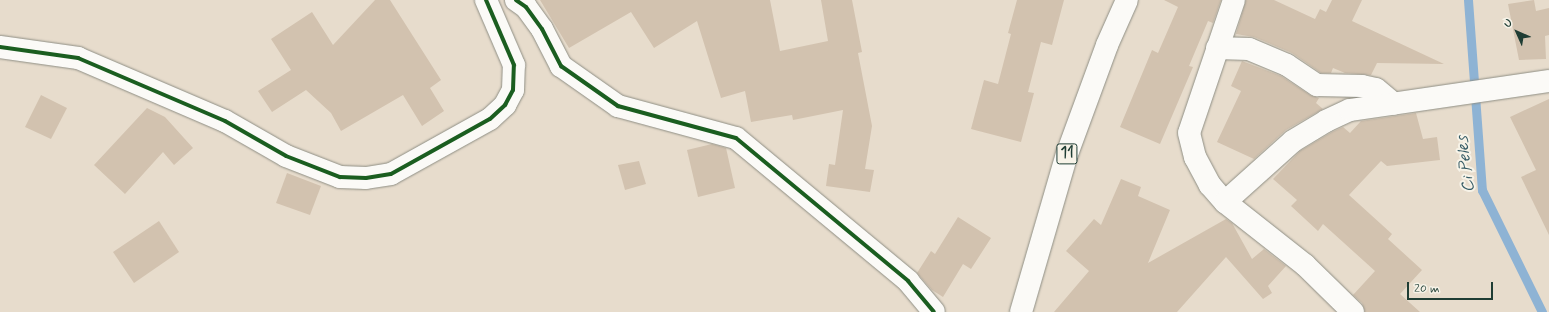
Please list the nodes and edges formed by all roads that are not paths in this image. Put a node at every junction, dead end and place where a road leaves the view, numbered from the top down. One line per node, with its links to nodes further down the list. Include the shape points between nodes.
1 (486, 0): 5 (main road, via 514,65 513,90 505,105 490,119 391,174 366,178 340,177 286,156 224,121 78,58)
2 (516, 0): 10 (main road, via 526,7 542,29 561,66 618,106 736,138 908,281)
3 (1127, 0): 11 (main road, 11, via 1107,45 1067,154)
4 (1234, 0): 6 (main road)
5 (0, 47)
6 (1218, 48): 8 (main road, via 1249,49 1287,65 1317,85 1362,86 1376,89); 9 (main road, via 1189,133 1195,157 1210,185)
7 (1539, 81): 8 (main road)
8 (1394, 104): 9 (main road, via 1350,110 1326,120 1293,141)
9 (1225, 202): 12 (main road, via 1305,265)
10 (934, 312)
11 (1021, 312)
12 (1353, 312)

